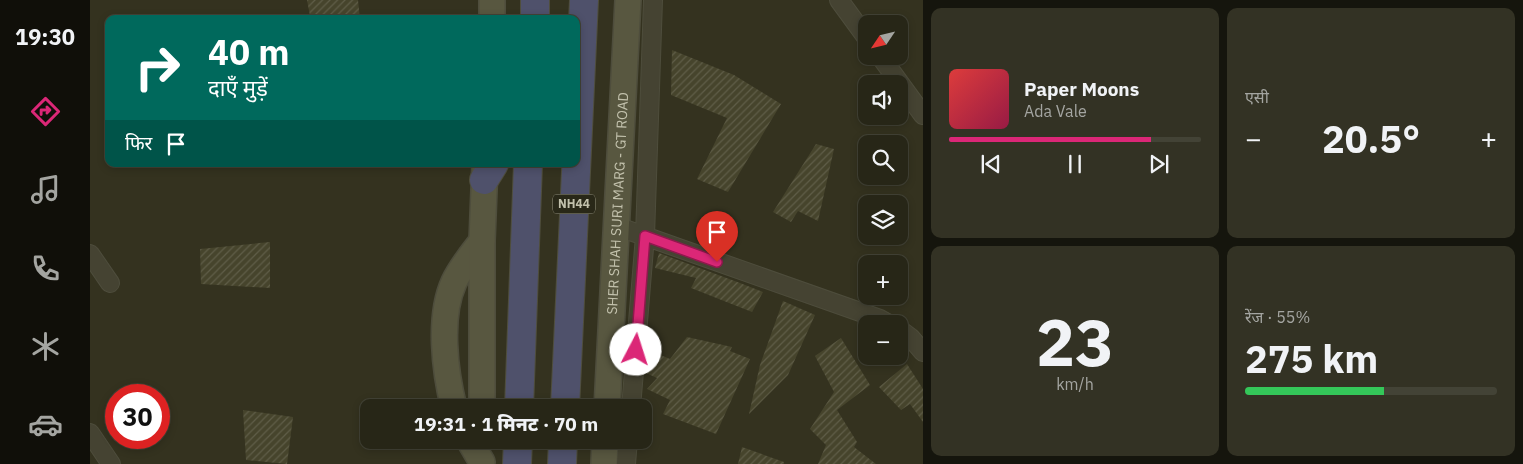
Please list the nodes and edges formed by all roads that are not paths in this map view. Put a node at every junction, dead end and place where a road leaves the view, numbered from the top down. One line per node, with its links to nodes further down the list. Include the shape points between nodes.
1 (492, 0): 7 (street)
2 (535, 0): 8 (highway)
3 (584, 0): 11 (highway, NH44)
4 (628, 0): 13 (street, SHER SHAH SURI MARG - GT ROAD)
5 (653, 0): 17 (street)
6 (839, 0): 9 (street)
7 (492, 15)
8 (534, 15)
9 (858, 26)
10 (887, 65): 12 (street)
11 (580, 86)
12 (923, 115)
13 (620, 164): 17 (street); 18 (street, SHER SHAH SURI MARG - GT ROAD)
14 (528, 167): 28 (highway)
15 (576, 167): 29 (highway, NH44)
16 (488, 169): 20 (street)
17 (647, 169): 19 (street)
18 (616, 226): 19 (street); 30 (street, SHER SHAH SURI MARG - GT ROAD)
19 (645, 236): 23 (street); 31 (street)
20 (482, 241): 26 (street, via 453,283 446,305 445,339); 27 (street)
21 (90, 254): 22 (street)
22 (110, 283)
23 (864, 315)
24 (908, 336): 25 (street)
25 (923, 351)
26 (452, 399)
27 (482, 399)
28 (519, 399)
29 (565, 399)
30 (607, 399)
31 (632, 399)
32 (90, 433): 37 (street)
33 (518, 449): 38 (highway)
34 (563, 449): 39 (highway)
35 (605, 449): 40 (street)
36 (627, 449): 41 (street)
37 (111, 464)
38 (517, 464)
39 (562, 464)
40 (604, 464)
41 (626, 464)

